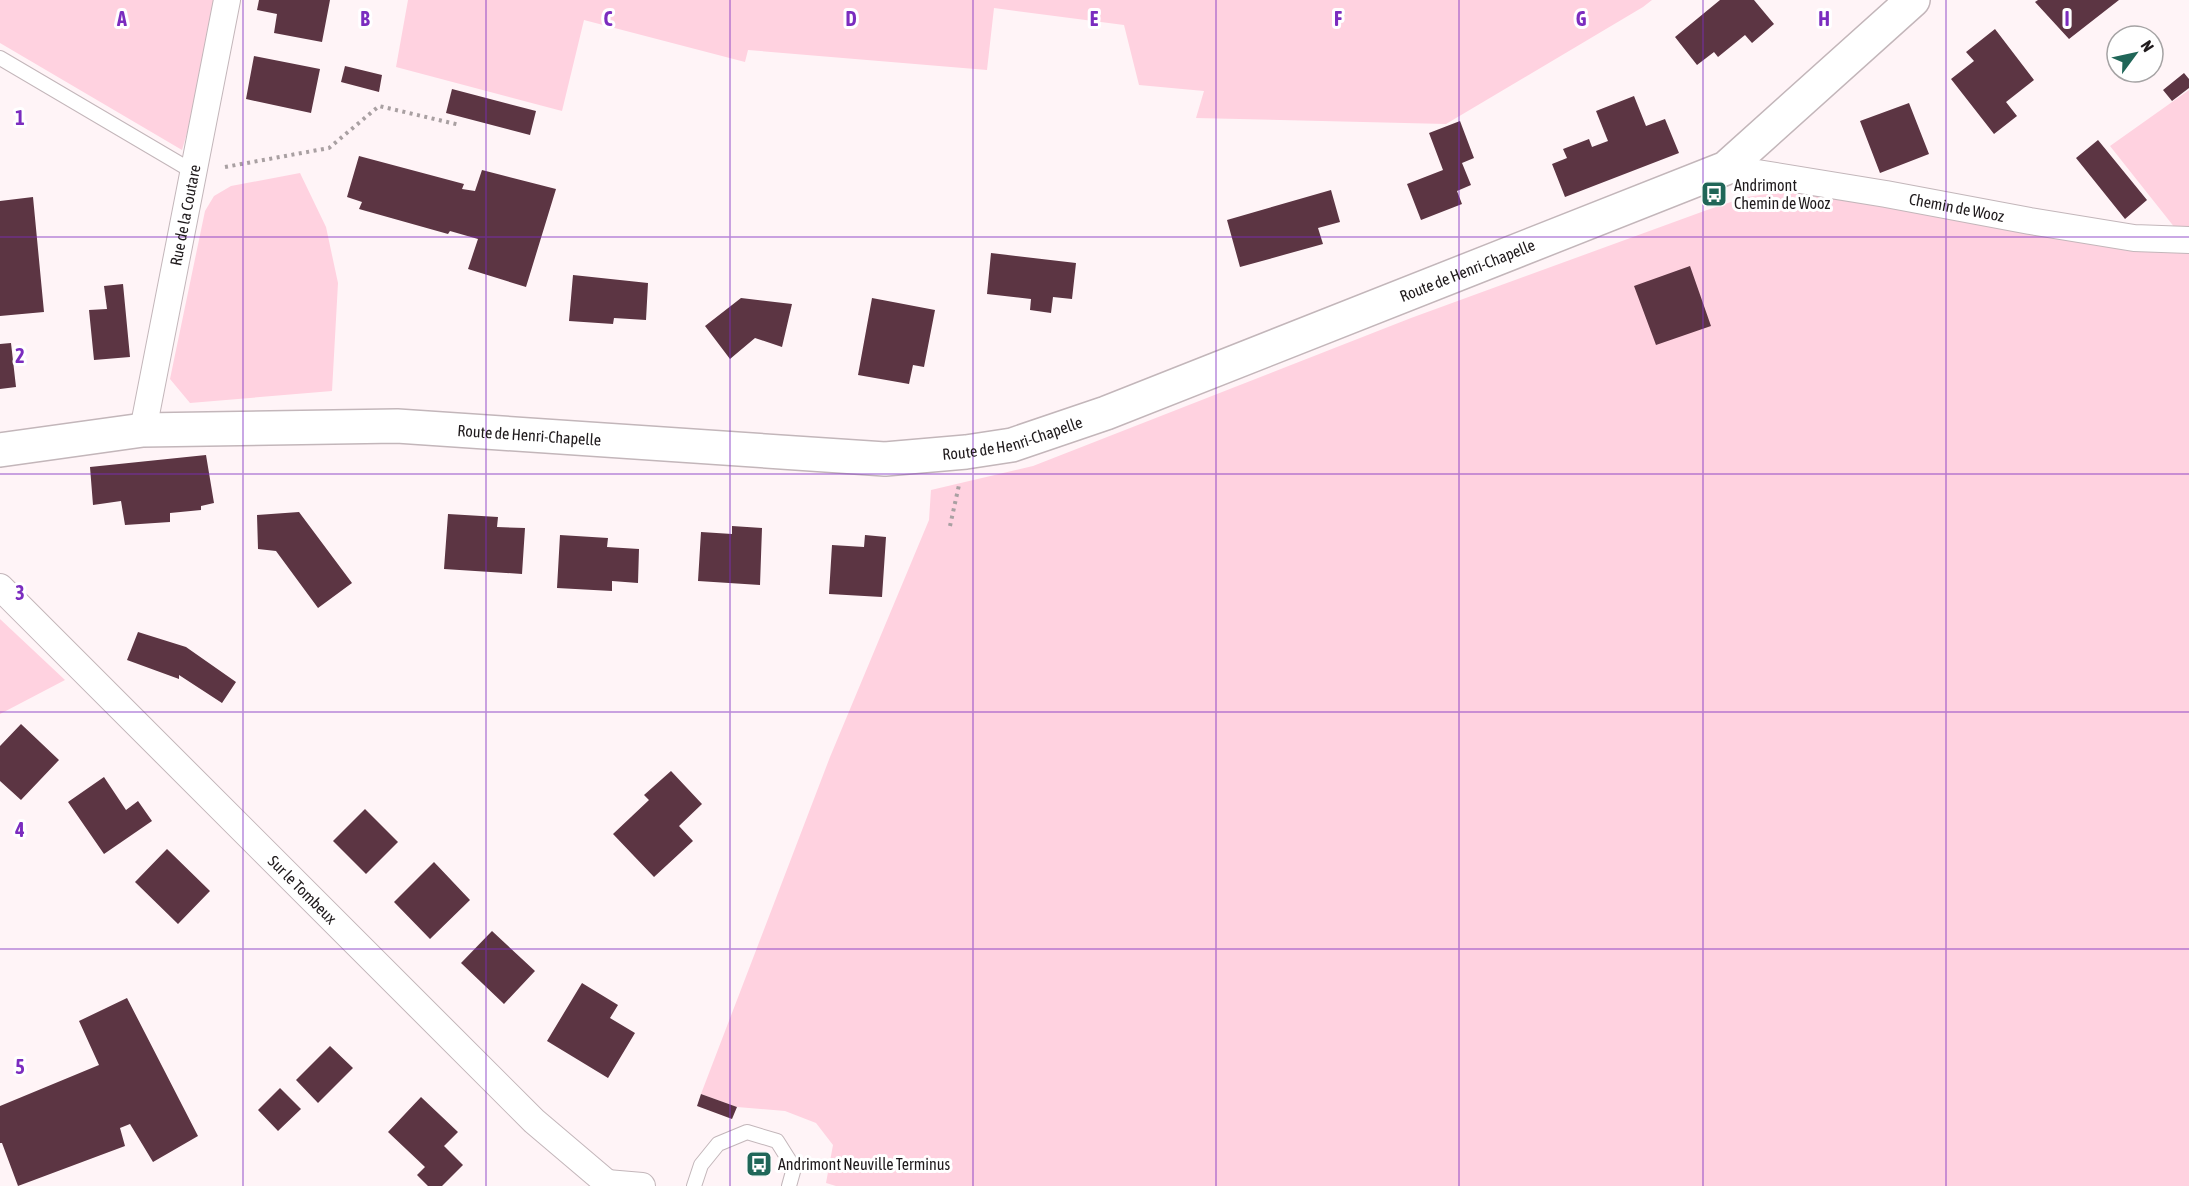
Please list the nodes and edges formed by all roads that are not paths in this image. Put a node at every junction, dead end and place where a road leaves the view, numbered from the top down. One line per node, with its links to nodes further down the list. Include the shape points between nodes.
1 (227, 0): 5 (street, Rue de la Coutare)
2 (1913, 0): 4 (street, Route de Henri-Chapelle)
3 (0, 58): 5 (lane)
4 (1726, 168): 6 (street, Chemin de Wooz, via 2134,238); 7 (street, Route de Henri-Chapelle, via 1106,413 1012,445 885,459 397,426)
5 (192, 171): 7 (street, Rue de la Coutare)
6 (2189, 240)
7 (143, 430): 8 (street, Route de Henri-Chapelle)
8 (0, 450)
9 (0, 587): 10 (street, Sur le Tombeux, via 534,1121)
10 (608, 1184): 11 (street)
11 (642, 1186)
12 (694, 1186): 13 (lane, via 701,1165 718,1144 747,1132 777,1141 794,1168)
13 (789, 1186)

